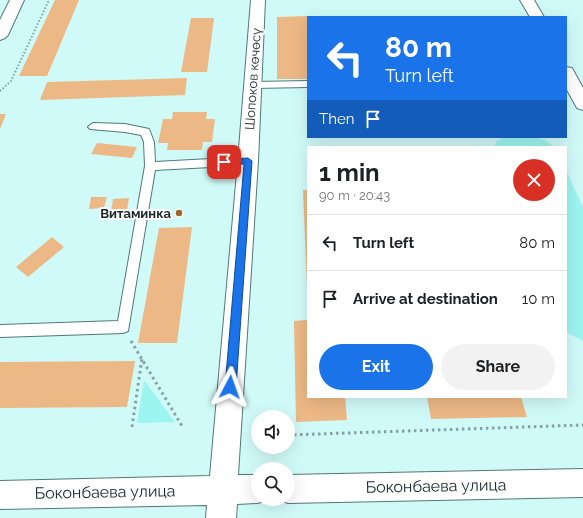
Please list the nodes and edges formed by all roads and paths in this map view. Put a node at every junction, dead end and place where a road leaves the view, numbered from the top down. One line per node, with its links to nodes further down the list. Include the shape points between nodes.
1 (17, 0): 6 (street)
2 (49, 0): 9 (path, via 11,81)
3 (258, 0): 8 (street, Шопоков көчөсү)
4 (527, 0): 5 (street)
5 (535, 16)
6 (0, 35)
7 (307, 84): 8 (lane)
8 (252, 85): 11 (street, Шопоков көчөсү)
9 (0, 91)
10 (93, 127): 12 (lane, via 125,128 145,132 149,142)
11 (248, 161): 12 (lane); 23 (street, Шопоков көчөсү)
12 (150, 166): 13 (lane)
13 (123, 327): 14 (lane); 15 (path)
14 (0, 331)
15 (142, 358): 17 (path); 18 (path)
16 (583, 425): 19 (path)
17 (182, 426)
18 (132, 427)
19 (295, 435)
20 (583, 483): 22 (street, Боконбаева улица)
21 (251, 489): 23 (street, Боконбаева улица)
22 (295, 489)
23 (222, 490): 24 (street, Боконбаева улица); 25 (street, Шопоков көчөсү)
24 (0, 495)
25 (221, 518)

